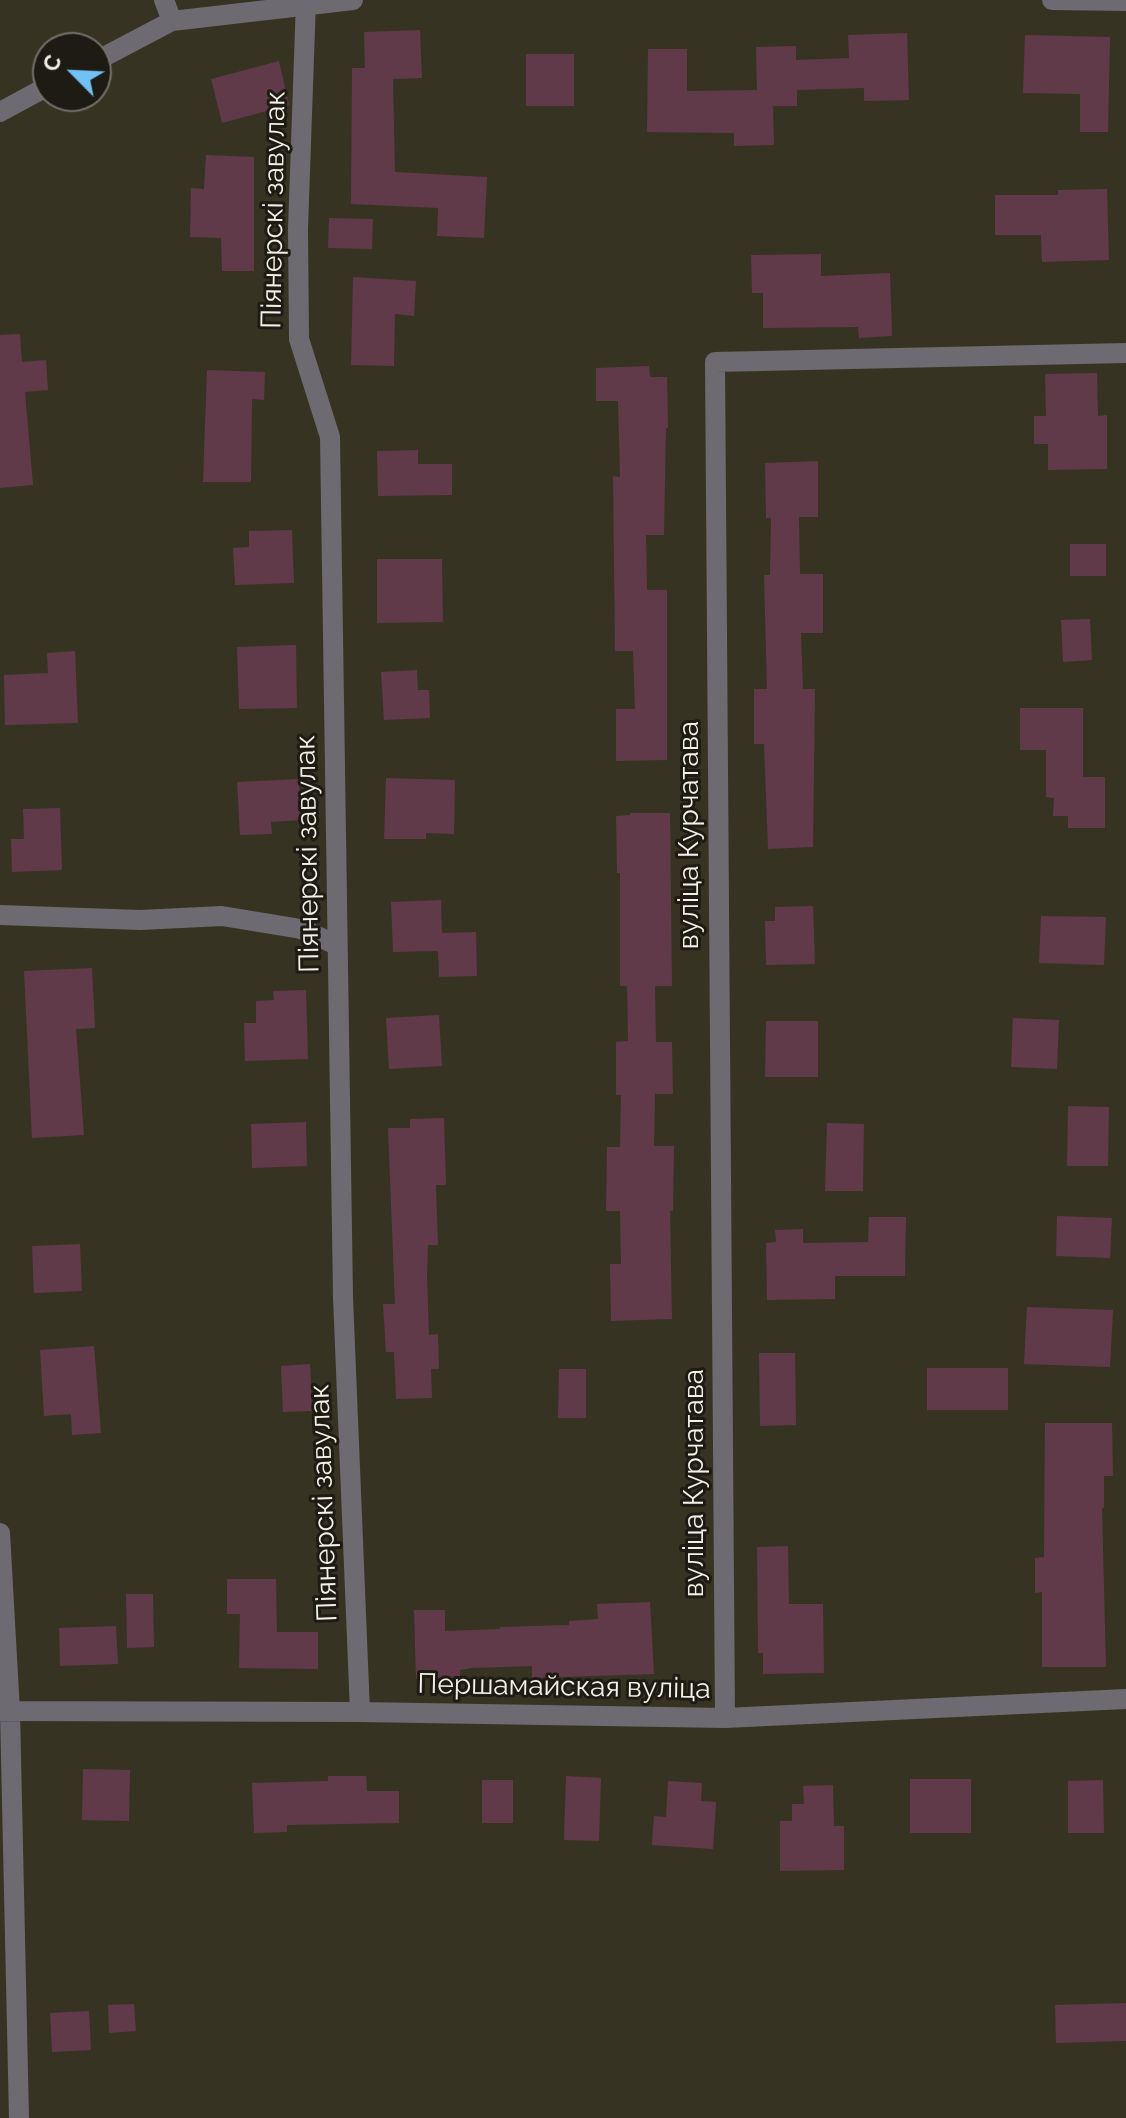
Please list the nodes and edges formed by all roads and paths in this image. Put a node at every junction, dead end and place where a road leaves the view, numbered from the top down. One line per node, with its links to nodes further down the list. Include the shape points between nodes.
1 (164, 0): 6 (street)
2 (353, 0): 5 (street)
3 (1052, 0): 4 (street)
4 (1126, 1)
5 (306, 3): 6 (street); 12 (street, Піянерскі завулак, via 299,339 330,437)
6 (172, 21): 7 (street)
7 (112, 53)
8 (32, 95): 9 (street)
9 (0, 112)
10 (1126, 353): 17 (street, вуліца Курчатава, via 715,362)
11 (0, 915): 12 (street, via 140,920 222,916 301,929)
12 (337, 945): 16 (street, Піянерскі завулак, via 343,1297)
13 (0, 1533): 15 (street)
14 (1126, 1699): 17 (street, Першамайская вуліца)
15 (5, 1711): 16 (street, Першамайская вуліца); 18 (street)
16 (360, 1712): 17 (street, Першамайская вуліца)
17 (725, 1718)
18 (19, 2118)

